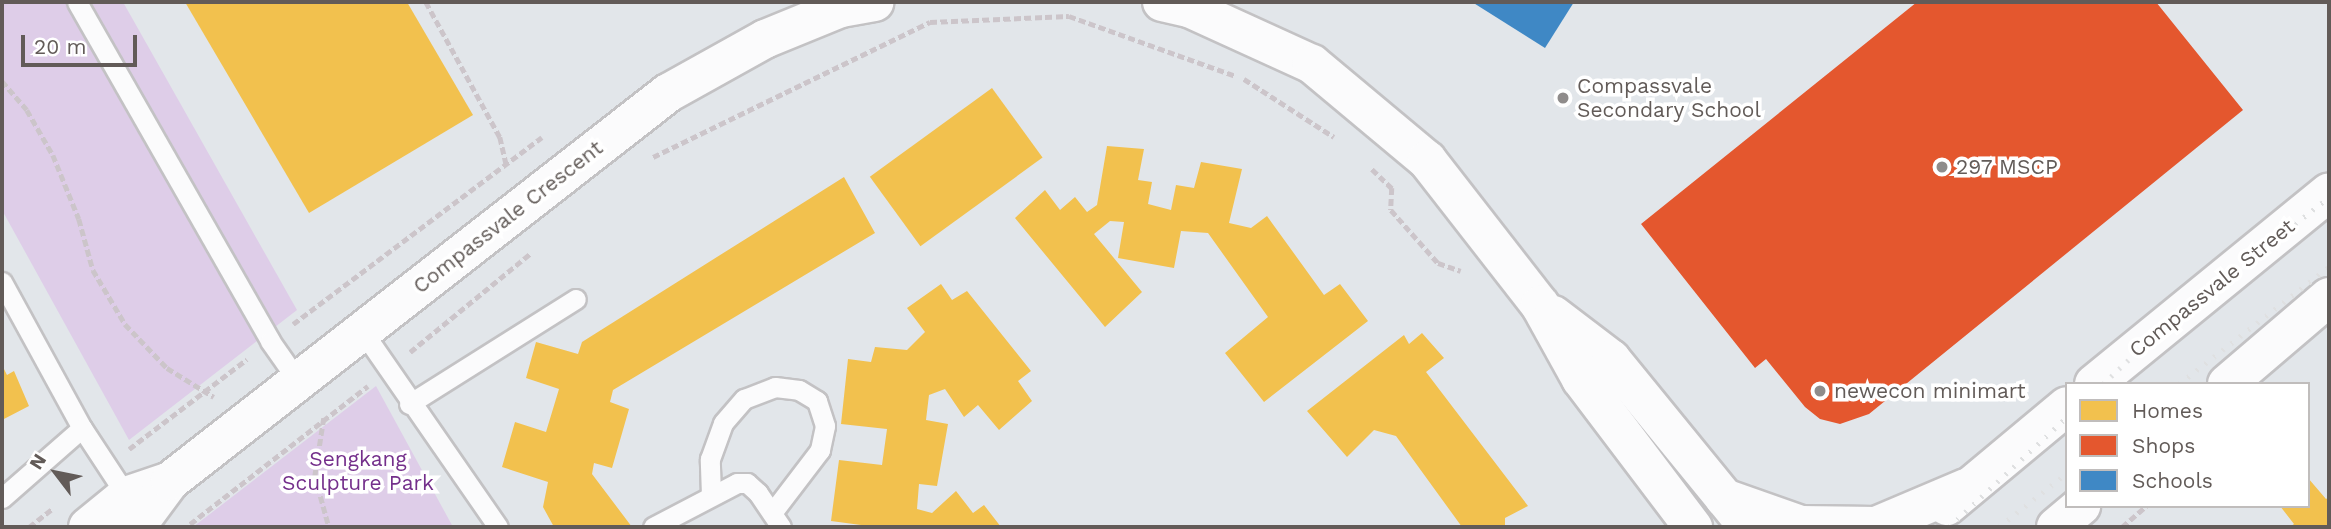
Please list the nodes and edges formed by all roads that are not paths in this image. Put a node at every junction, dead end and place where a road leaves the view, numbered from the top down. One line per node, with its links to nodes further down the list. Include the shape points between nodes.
1 (77, 2): 10 (lane, via 270,341)
2 (874, 2): 9 (street, Compassvale Crescent, via 841,8 765,39 668,93)
3 (1162, 2): 8 (street, via 1189,8 1312,64 1374,112 1427,160)
4 (2329, 192): 11 (street, Compassvale Street)
5 (2, 282): 15 (lane)
6 (2329, 297): 12 (street)
7 (576, 299): 13 (lane)
8 (1540, 305): 19 (street, via 1611,359); 26 (street, via 1581,379)
9 (363, 332): 10 (street, Compassvale Crescent); 13 (lane)
10 (298, 380): 21 (street, Compassvale Crescent, via 170,481)
11 (2096, 382)
12 (2229, 382)
13 (409, 404): 24 (lane)
14 (2065, 408): 16 (street)
15 (82, 428): 18 (lane); 21 (lane)
16 (1966, 488): 19 (street, via 1876,526 1801,525); 28 (street)
17 (711, 495): 22 (lane, via 747,483); 22 (lane, via 710,458 723,423 744,399 775,387 799,390 817,401 825,426 820,450); 25 (lane)
18 (2, 498)
19 (1724, 498): 27 (street)
20 (2079, 508): 29 (street)
21 (136, 514): 23 (street, Compassvale Crescent)
22 (777, 520)
23 (88, 527)
24 (498, 527)
25 (653, 527)
26 (1693, 527)
27 (1748, 527)
28 (1926, 527)
29 (2056, 527)

